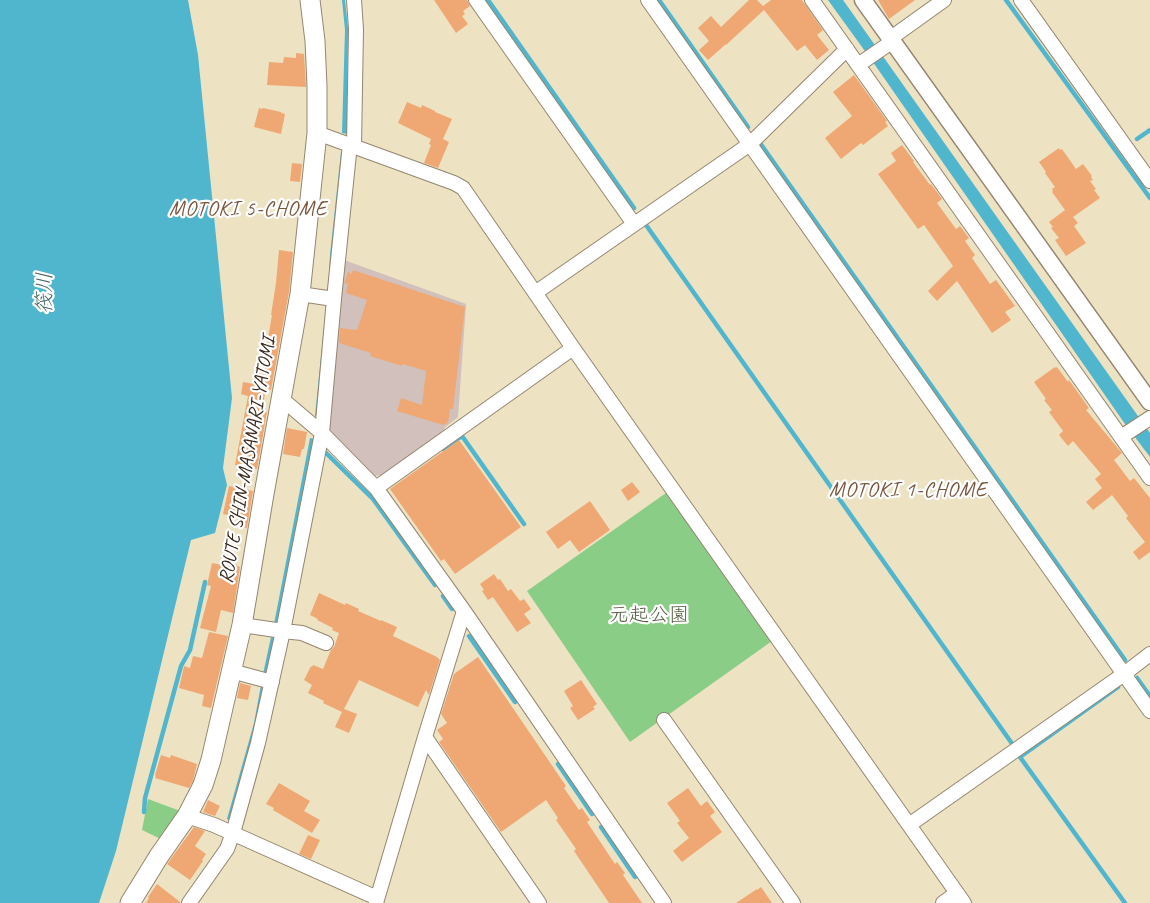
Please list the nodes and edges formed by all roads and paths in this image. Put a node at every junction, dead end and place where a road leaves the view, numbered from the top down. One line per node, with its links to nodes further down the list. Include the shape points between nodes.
1 (310, 0): 12 (main road, ROUTE SHIN-MASANARI-YATOMI)
2 (354, 0): 14 (street)
3 (476, 0): 16 (street)
4 (648, 0): 13 (street)
5 (812, 0): 10 (street)
6 (864, 0): 9 (street)
7 (944, 0): 9 (street)
8 (1021, 0): 15 (street)
9 (890, 42): 11 (street); 22 (street)
10 (847, 49): 11 (street); 13 (street)
11 (861, 63): 25 (street)
12 (317, 133): 14 (street); 18 (main road, ROUTE SHIN-MASANARI-YATOMI)
13 (750, 144): 16 (street); 34 (street)
14 (352, 145): 17 (street, via 463,188); 19 (street)
15 (1150, 181)
16 (634, 224): 17 (street)
17 (535, 293): 20 (street)
18 (300, 294): 19 (street); 21 (main road, ROUTE SHIN-MASANARI-YATOMI)
19 (334, 299): 24 (street)
20 (573, 348): 27 (street); 40 (street)
21 (282, 399): 24 (street); 29 (main road, ROUTE SHIN-MASANARI-YATOMI)
22 (1150, 402)
23 (1150, 418): 25 (street)
24 (322, 433): 27 (street); 30 (street)
25 (1124, 435): 26 (street)
26 (1150, 478)
27 (376, 488): 28 (street)
28 (464, 610): 38 (street); 47 (street)
29 (242, 625): 30 (street); 33 (main road, ROUTE SHIN-MASANARI-YATOMI)
30 (283, 631): 31 (street, via 302,633); 35 (street)
31 (326, 643)
32 (1150, 654): 34 (street)
33 (231, 672): 35 (street); 39 (main road, ROUTE SHIN-MASANARI-YATOMI, via 211,760)
34 (1124, 674): 36 (street); 40 (street)
35 (272, 682): 41 (street)
36 (1150, 711)
37 (664, 720): 48 (street)
38 (425, 737): 43 (street); 46 (street)
39 (187, 816): 41 (street); 44 (main road, ROUTE SHIN-MASANARI-YATOMI)
40 (909, 825): 42 (street)
41 (233, 833): 43 (street); 45 (street, via 227,849)
42 (961, 898): 49 (street)
43 (376, 900)
44 (130, 903)
45 (189, 903)
46 (539, 903)
47 (664, 903)
48 (793, 903)
49 (943, 903)

